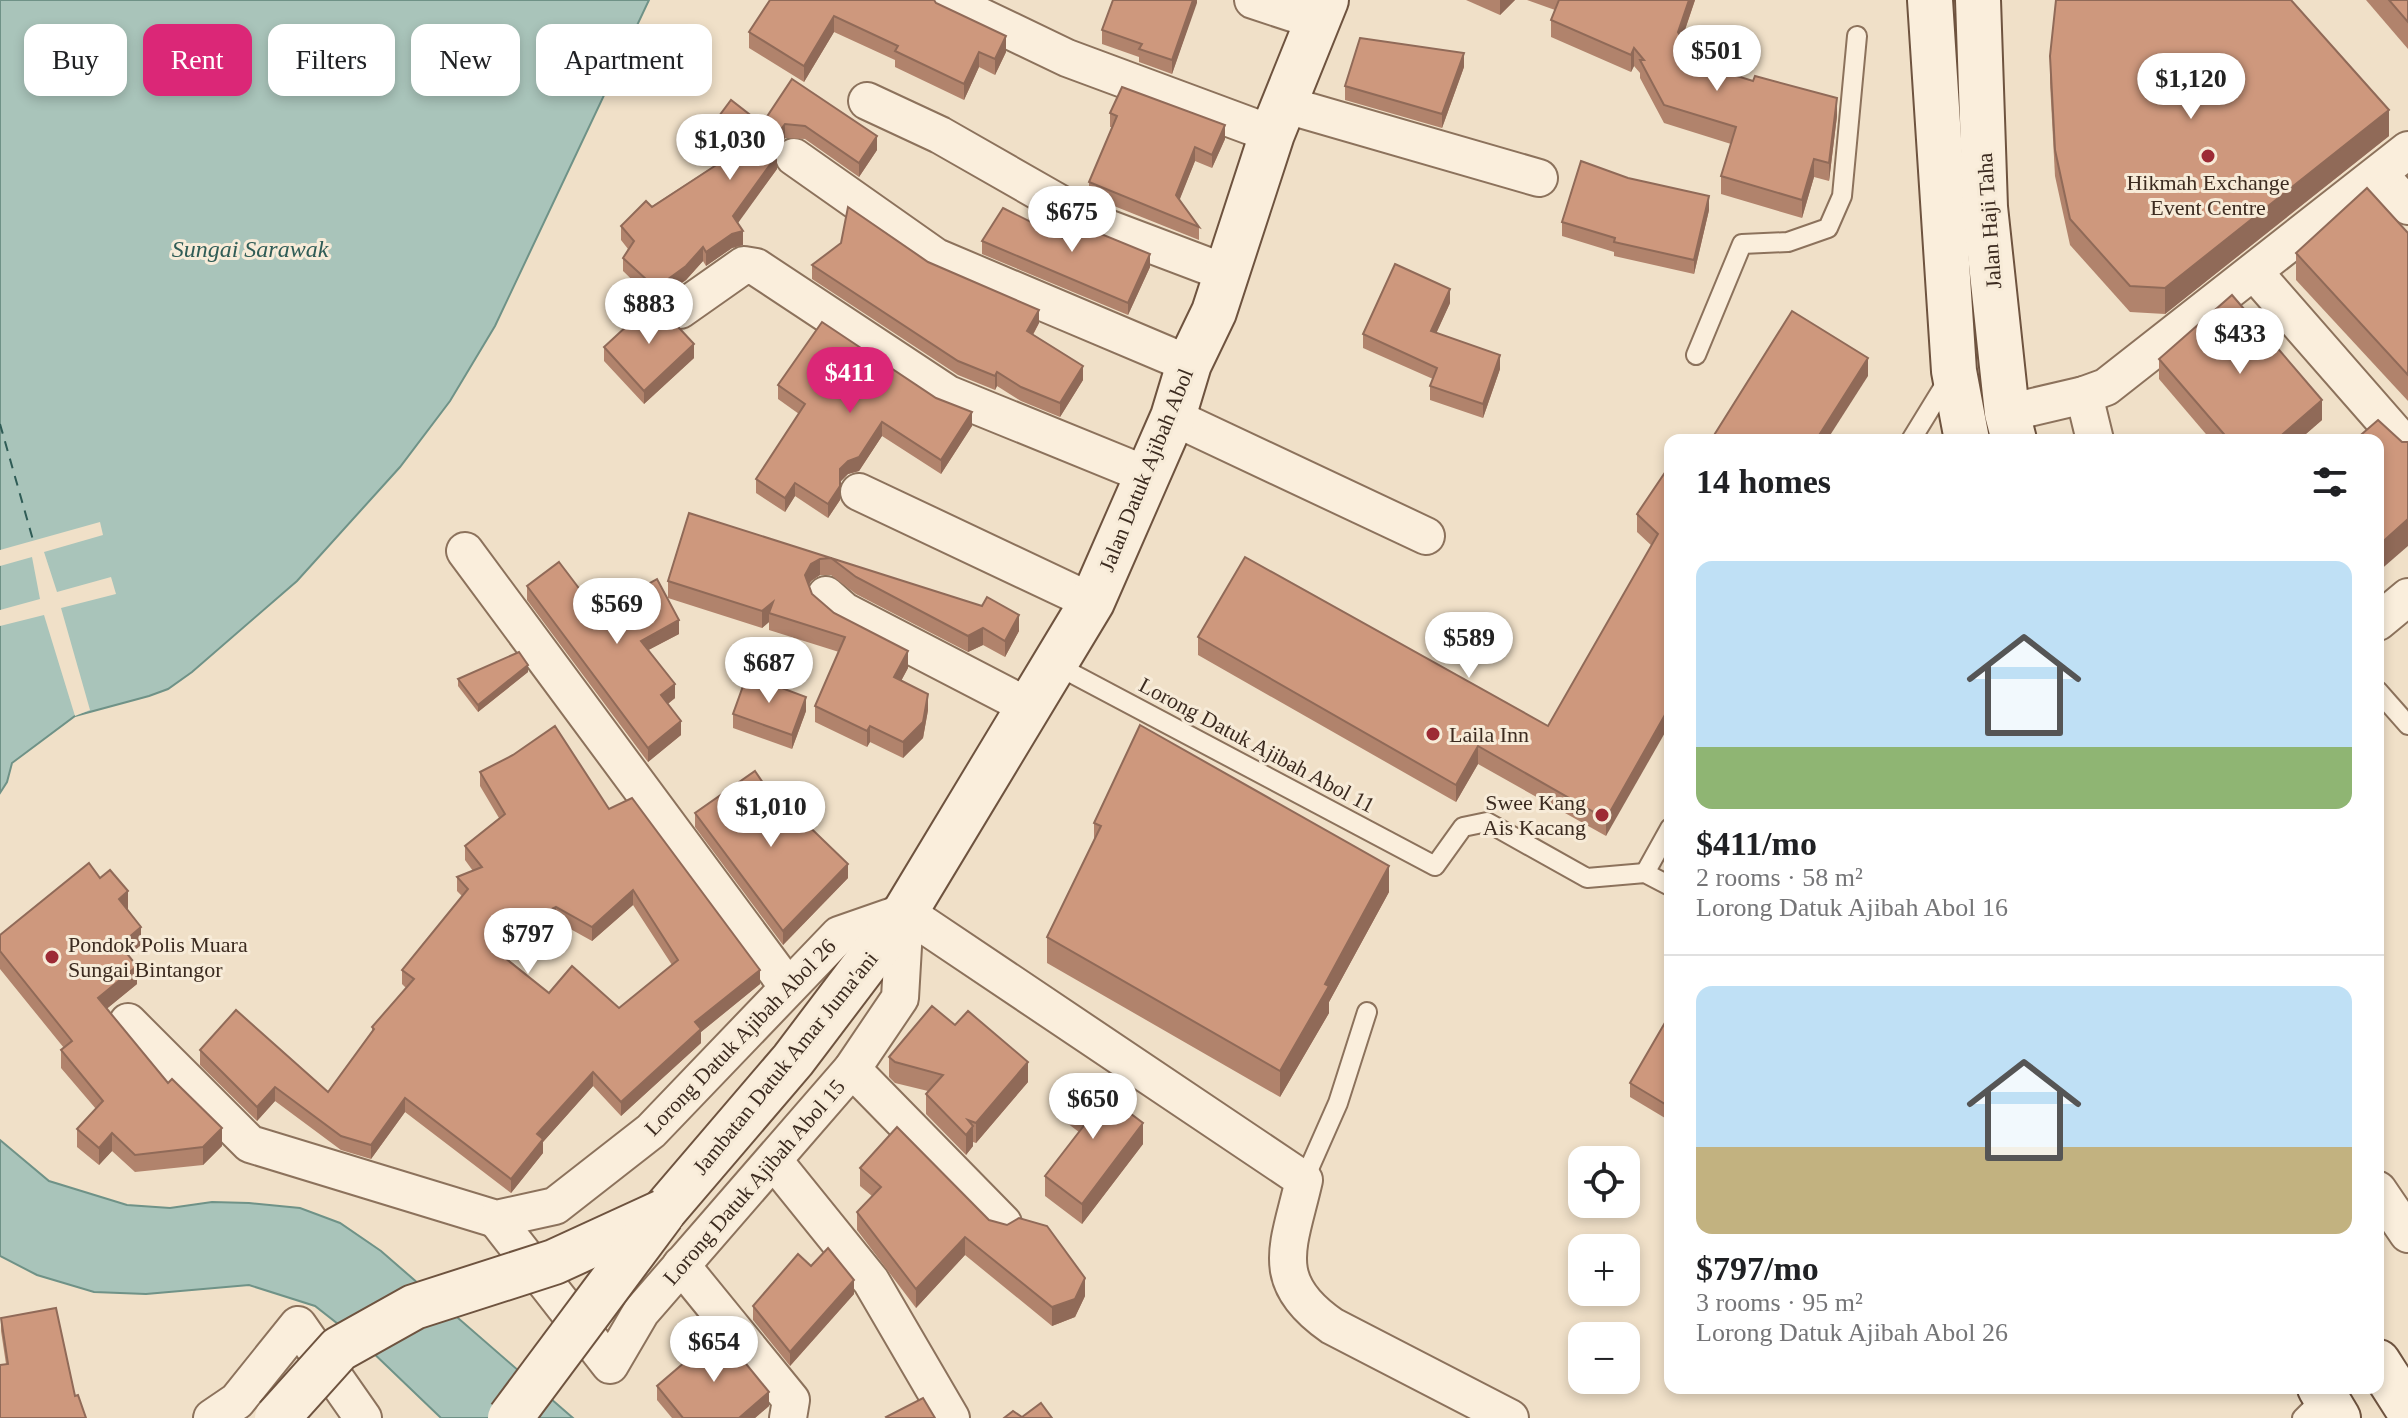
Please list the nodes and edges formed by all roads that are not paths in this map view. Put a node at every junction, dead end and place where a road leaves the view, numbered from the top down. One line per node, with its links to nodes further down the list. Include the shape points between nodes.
1 (946, 0): 8 (street, via 1067,58)
2 (1253, 0): 5 (street)
3 (1930, 0): 19 (main road, Jalan Haji Taha)
4 (1978, 0): 22 (main road, Jalan Haji Taha, via 1985,207)
5 (1321, 10): 8 (main road, Jalan Datuk Ajibah Abol)
6 (1857, 36): 17 (lane, via 1842,196 1828,228 1788,242 1742,244)
7 (867, 101): 15 (street, via 940,135 1094,223)
8 (1278, 119): 12 (street); 15 (main road, Jalan Datuk Ajibah Abol)
9 (2408, 150): 11 (street)
10 (794, 157): 18 (street, via 936,257)
11 (2379, 174): 13 (street); 14 (street)
12 (1539, 178)
13 (2408, 206)
14 (2254, 272): 20 (street, via 2106,387); 26 (street)
15 (1226, 273): 18 (main road, Jalan Datuk Ajibah Abol)
16 (680, 310): 27 (street, via 744,265 756,267 948,394)
17 (1696, 355)
18 (1189, 364): 21 (main road, Jalan Datuk Ajibah Abol)
19 (1954, 371): 23 (lane); 24 (main road, Jalan Haji Taha)
20 (2084, 395): 22 (street); 25 (street)
21 (1173, 417): 27 (main road, Jalan Datuk Ajibah Abol); 29 (street)
22 (2011, 426)
23 (1915, 434)
24 (1966, 434)
25 (2094, 434)
26 (2408, 448)
27 (1147, 475): 33 (main road, Jalan Datuk Ajibah Abol)
28 (859, 492): 33 (street)
29 (1426, 536)
30 (465, 551): 43 (street)
31 (826, 595): 37 (street, via 844,611)
32 (2408, 597): 34 (street)
33 (1092, 602): 35 (main road, Jalan Datuk Ajibah Abol)
34 (2384, 617)
35 (1056, 665): 37 (main road, Jalan Datuk Ajibah Abol); 40 (lane, Lorong Datuk Ajibah Abol 11, via 1435,866 1463,827 1487,822 1587,878)
36 (2384, 698): 38 (lane)
37 (1031, 708): 42 (main road, Jalan Datuk Ajibah Abol)
38 (2408, 725)
39 (1664, 839): 40 (lane)
40 (1645, 873): 41 (lane)
41 (1664, 883)
42 (905, 912): 43 (street, Lorong Datuk Ajibah Abol 26, via 839,935); 46 (street, Lorong Datuk Ajibah Abol 15, via 900,998); 48 (street); 50 (main road, Jambatan Datuk Amar Juma'ani, via 793,1060)
43 (788, 987): 51 (street, Lorong Datuk Ajibah Abol 26, via 651,1131 555,1206)
44 (1367, 1012): 48 (lane, via 1338,1103)
45 (128, 1022): 51 (street, Lorong Datuk Ajibah Abol 26, via 250,1144)
46 (852, 1069): 47 (street, Lorong Datuk Ajibah Abol 15); 52 (street)
47 (774, 1161): 54 (street, Lorong Datuk Ajibah Abol 15); 62 (street, via 871,1281)
48 (1304, 1180): 63 (street, via 1286,1259 1294,1292 1311,1312)
49 (2384, 1198): 53 (street)
50 (663, 1212): 58 (main road, Jambatan Datuk Amar Juma'ani, bridge, via 554,1262 414,1307 339,1349); 60 (main road, Jambatan Datuk Amar Juma'ani, bridge)
51 (496, 1219): 54 (street, Lorong Datuk Ajibah Abol 15, via 610,1365 641,1312)
52 (1003, 1223)
53 (2406, 1226)
54 (681, 1265): 61 (street, via 791,1400)
55 (2384, 1371): 56 (main road)
56 (2408, 1409)
57 (212, 1418): 59 (street, via 237,1401 298,1325)
58 (277, 1418)
59 (363, 1418)
60 (510, 1418)
61 (788, 1418)
62 (951, 1418)
63 (1510, 1418)

